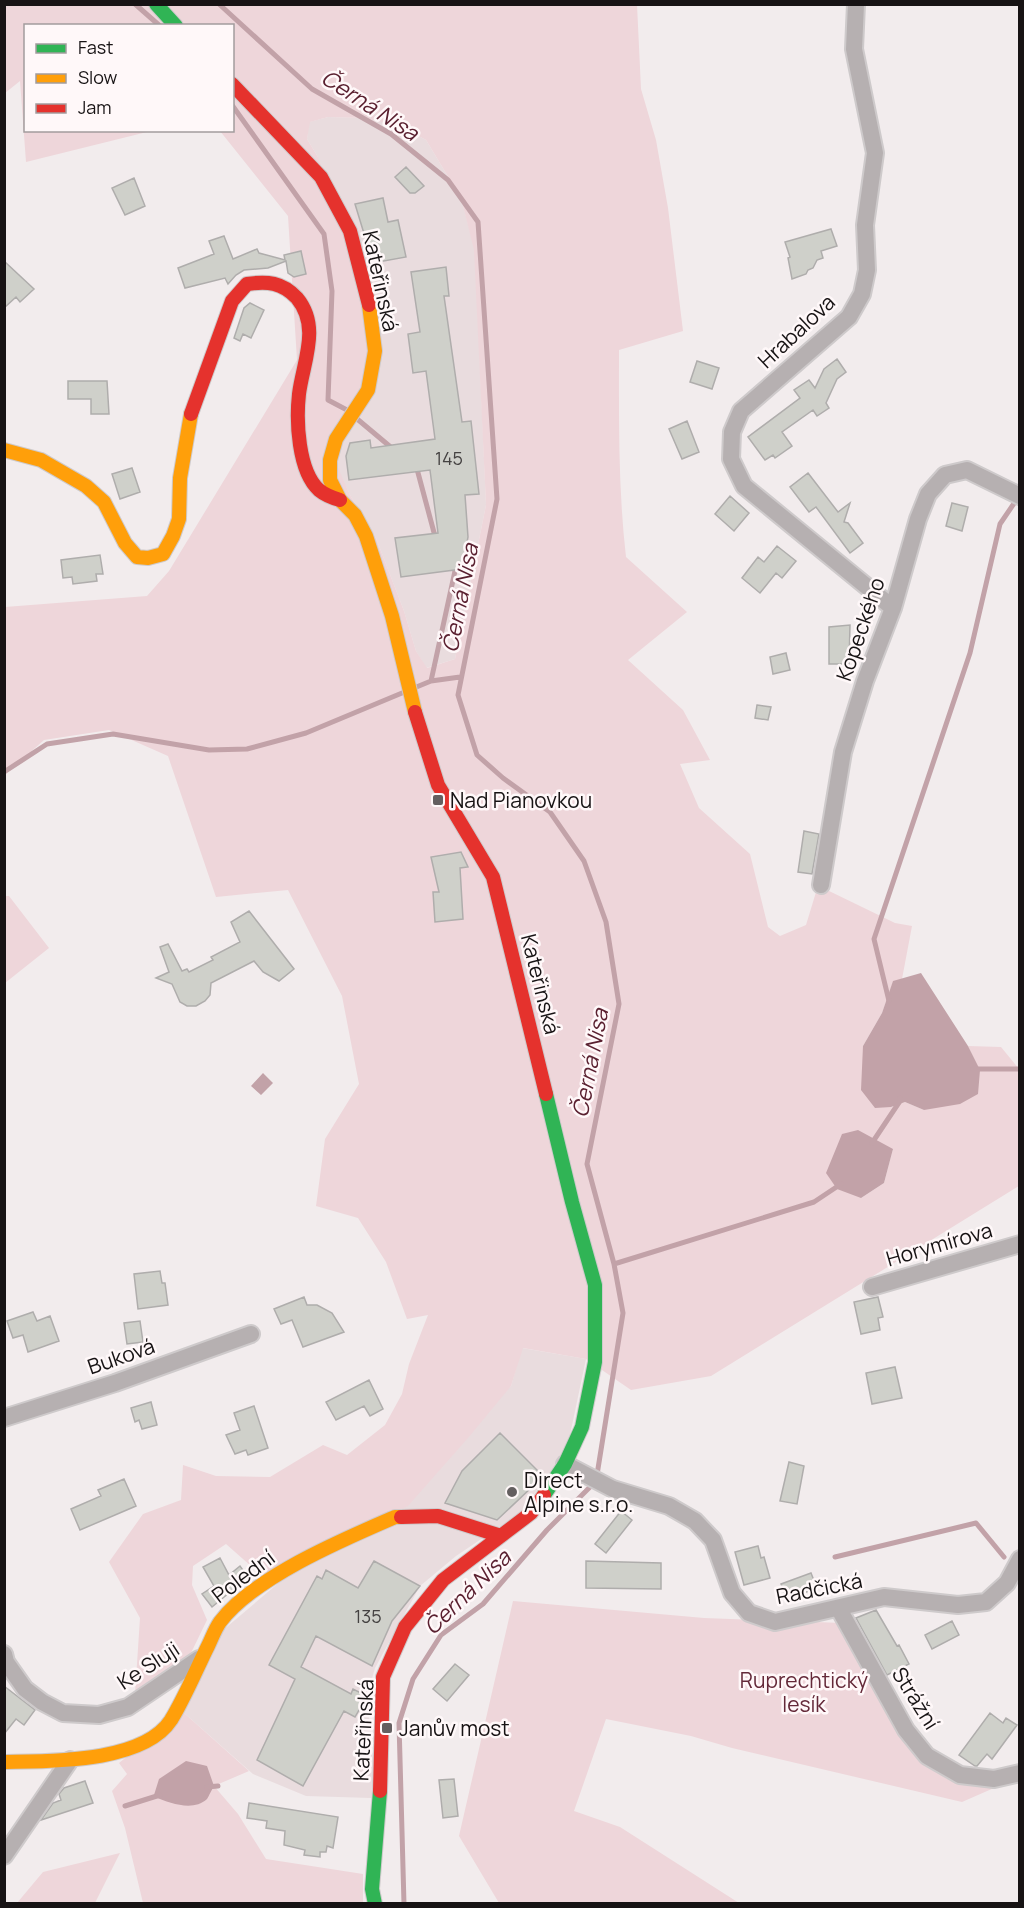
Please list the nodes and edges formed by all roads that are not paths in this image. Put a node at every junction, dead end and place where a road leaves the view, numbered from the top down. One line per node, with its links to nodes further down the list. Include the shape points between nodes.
1 (156, 4): 3 (street)
2 (856, 4): 8 (street, Hrabalova, via 854,49 875,153 865,225 867,270 862,294 849,317 741,411 732,432 731,459 744,486)
3 (174, 24)
4 (234, 86): 7 (street, Kateřinská, via 321,177 350,231 369,303 375,351 368,390 336,439 330,460 330,480)
5 (4, 450): 7 (street, via 41,460 86,486 104,502 125,543 137,557 163,554 179,519 180,478 190,417 232,301 247,284 280,283 305,308 309,322 299,396 305,465 319,490)
6 (1020, 496): 8 (street, Kopeckého, via 967,470 945,475 928,494 918,519)
7 (340, 500): 14 (street, Kateřinská, via 355,515 366,536 438,785 493,877 595,1285 595,1362 582,1427)
8 (893, 608): 9 (street, Kopeckého, via 843,752)
9 (821, 885)
10 (1020, 1244): 11 (street, Horymírova)
11 (872, 1287)
12 (251, 1334): 13 (street, Buková)
13 (4, 1418)
14 (565, 1464): 15 (street, Kateřinská, via 531,1513); 17 (street, Radčická, via 614,1489 669,1506 695,1521 713,1540 732,1593 749,1613 775,1622)
15 (501, 1536): 19 (street, Polední, via 438,1516 395,1517 331,1544 263,1584 220,1622); 24 (street, Kateřinská, via 442,1580 405,1628 383,1677 380,1806 372,1889)
16 (1020, 1559): 17 (street, Radčická, via 1007,1583 986,1602 958,1605 884,1597)
17 (839, 1609): 22 (street, Strážní, via 906,1730 927,1756 960,1775 994,1779)
18 (4, 1654): 19 (street, Ke Sluji, via 25,1689 42,1702 63,1713 99,1716 128,1707)
19 (201, 1658): 20 (street, Polední, via 170,1721 154,1738 126,1750)
20 (70, 1760): 21 (street, Polední); 23 (street)
21 (4, 1762)
22 (1020, 1773)
23 (4, 1856)
24 (375, 1904)

